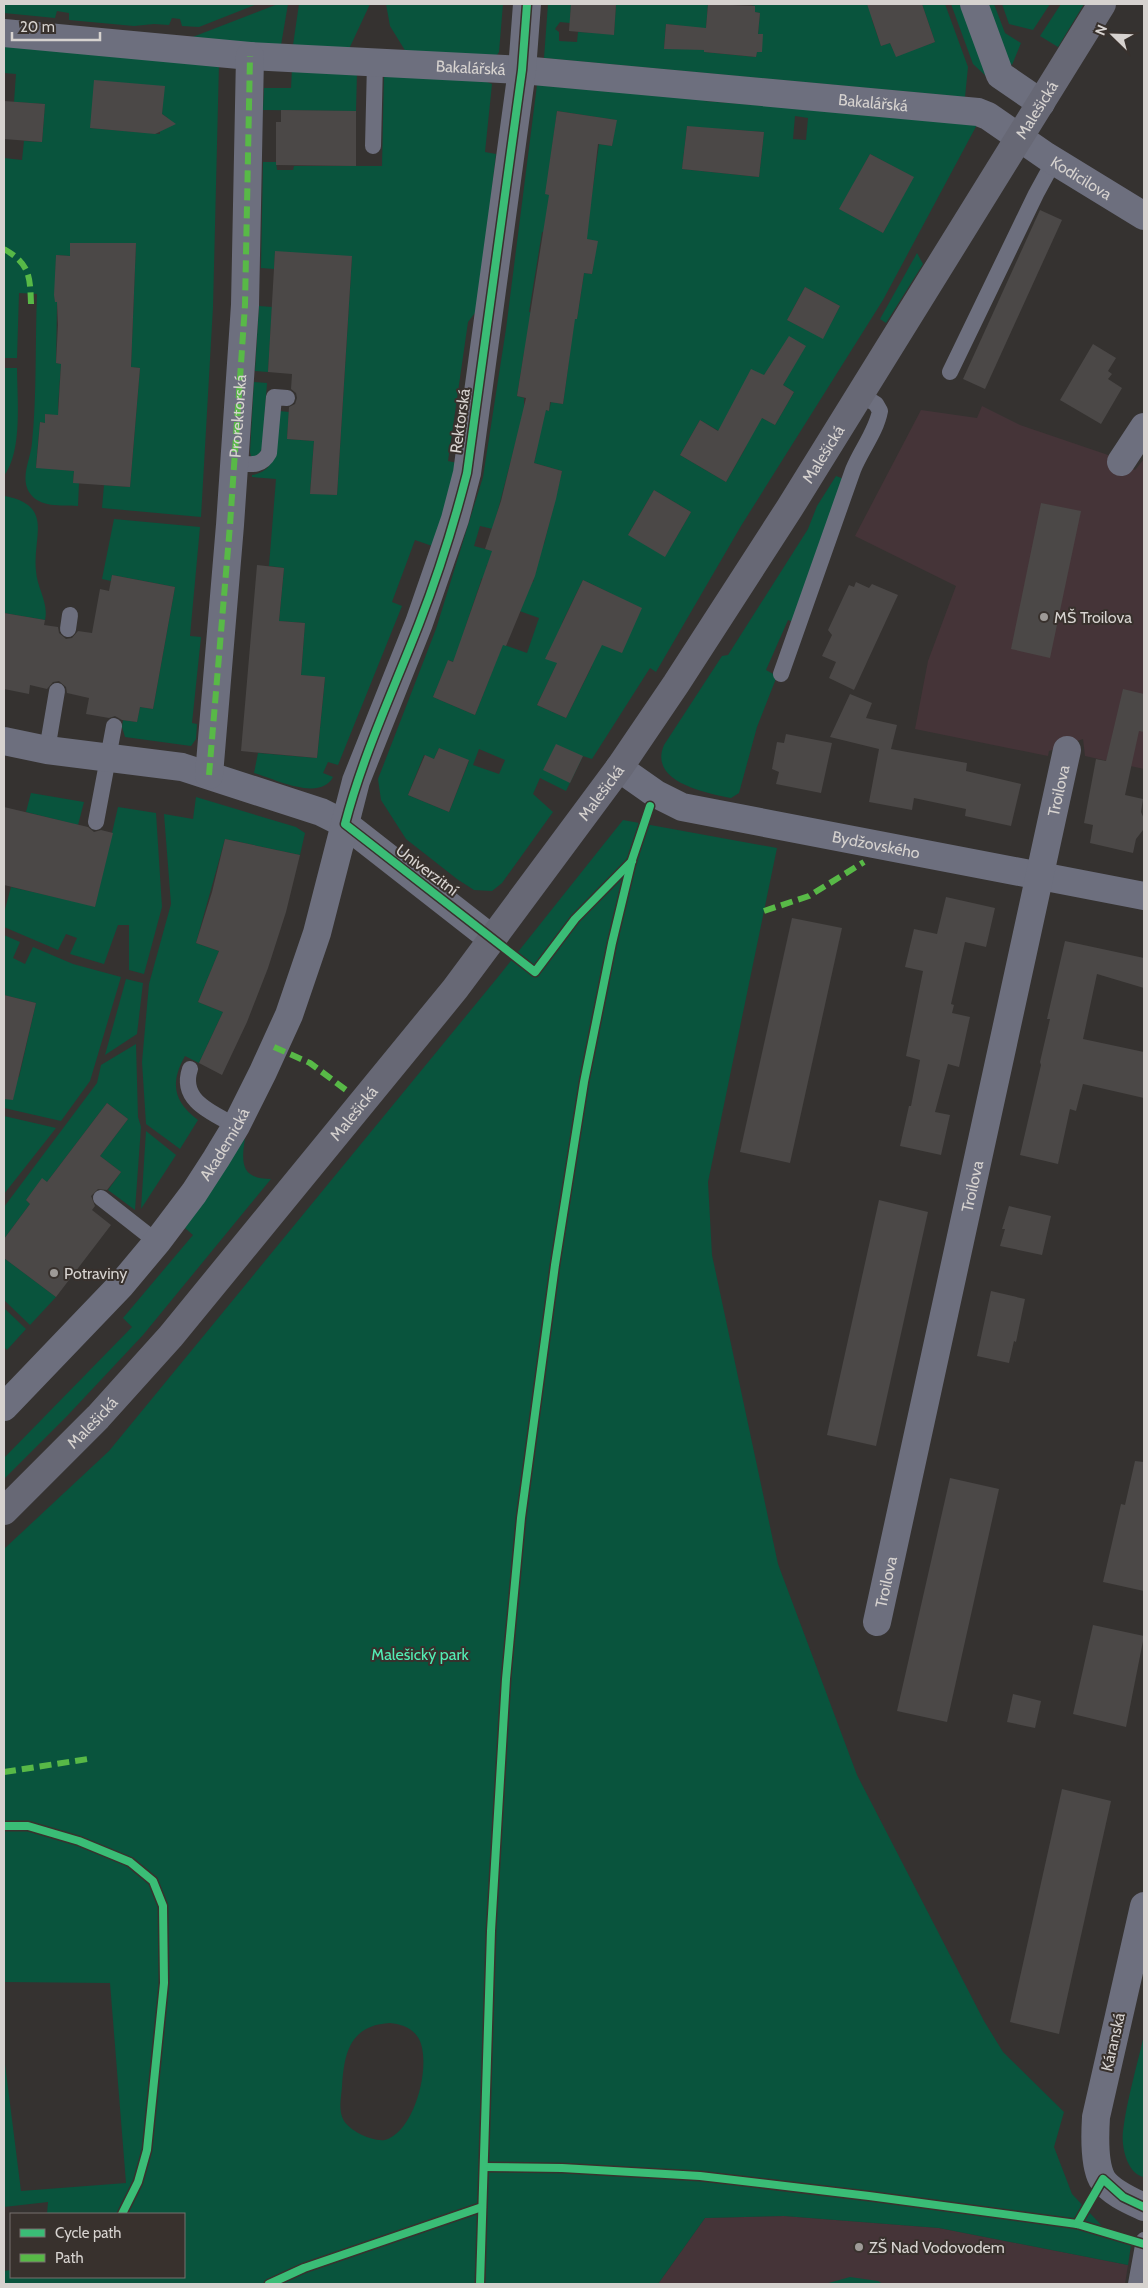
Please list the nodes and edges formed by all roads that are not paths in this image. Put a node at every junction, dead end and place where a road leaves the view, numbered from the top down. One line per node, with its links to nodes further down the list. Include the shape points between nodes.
1 (526, 4): 7 (street, Rektorská)
2 (974, 4): 8 (street, via 1000,75)
3 (1102, 4): 8 (street, Malešická)
4 (4, 33): 5 (street, Bakalářská)
5 (250, 56): 6 (street, Bakalářská); 18 (street, Prorektorská, via 245,305)
6 (375, 63): 7 (street, Bakalářská); 10 (lane)
7 (522, 70): 9 (street, Bakalářská, via 978,112); 29 (street, Rektorská, via 467,473 420,623 356,781)
8 (1041, 102): 9 (street, Malešická)
9 (1020, 137): 11 (street, Kodicilova); 14 (street, Malešická)
10 (373, 146)
11 (1054, 161): 12 (street, Kodicilova); 13 (lane)
12 (1144, 216)
13 (950, 372)
14 (860, 394): 19 (lane, via 876,404 880,411 878,421 859,454); 26 (street, Malešická, via 676,684)
15 (287, 398): 18 (lane, via 274,396 269,454 264,461 257,465)
16 (1144, 427): 17 (street)
17 (1121, 462)
18 (234, 464): 27 (street, Prorektorská)
19 (781, 674)
20 (57, 691): 23 (lane)
21 (114, 726): 25 (lane)
22 (4, 741): 23 (street, Univerzitní)
23 (47, 750): 25 (street, Univerzitní)
24 (1067, 750): 30 (street, Troilova)
25 (108, 758): 27 (street, Univerzitní, via 164,764); 28 (lane)
26 (618, 768): 30 (street, Bydžovského, via 682,807); 32 (street, Malešická)
27 (209, 775): 29 (street, Univerzitní, via 321,812)
28 (96, 822)
29 (346, 824): 32 (street, Univerzitní); 34 (street, Akademická, via 317,933 289,1015)
30 (1040, 877): 31 (street, Bydžovského); 39 (street, Troilova)
31 (1144, 896)
32 (492, 939): 38 (street, Malešická, via 455,989 171,1336 98,1417)
33 (190, 1069): 34 (lane, via 187,1085 193,1098)
34 (236, 1126): 36 (street, Akademická)
35 (101, 1198): 36 (lane)
36 (157, 1242): 37 (street, Akademická, via 121,1285)
37 (4, 1407)
38 (4, 1512)
39 (877, 1622)
40 (1144, 1906): 41 (street, Káranská, via 1096,2117 1094,2144 1102,2179 1123,2197)
41 (1144, 2207)
42 (1144, 2240): 43 (lane)
43 (1136, 2284)

